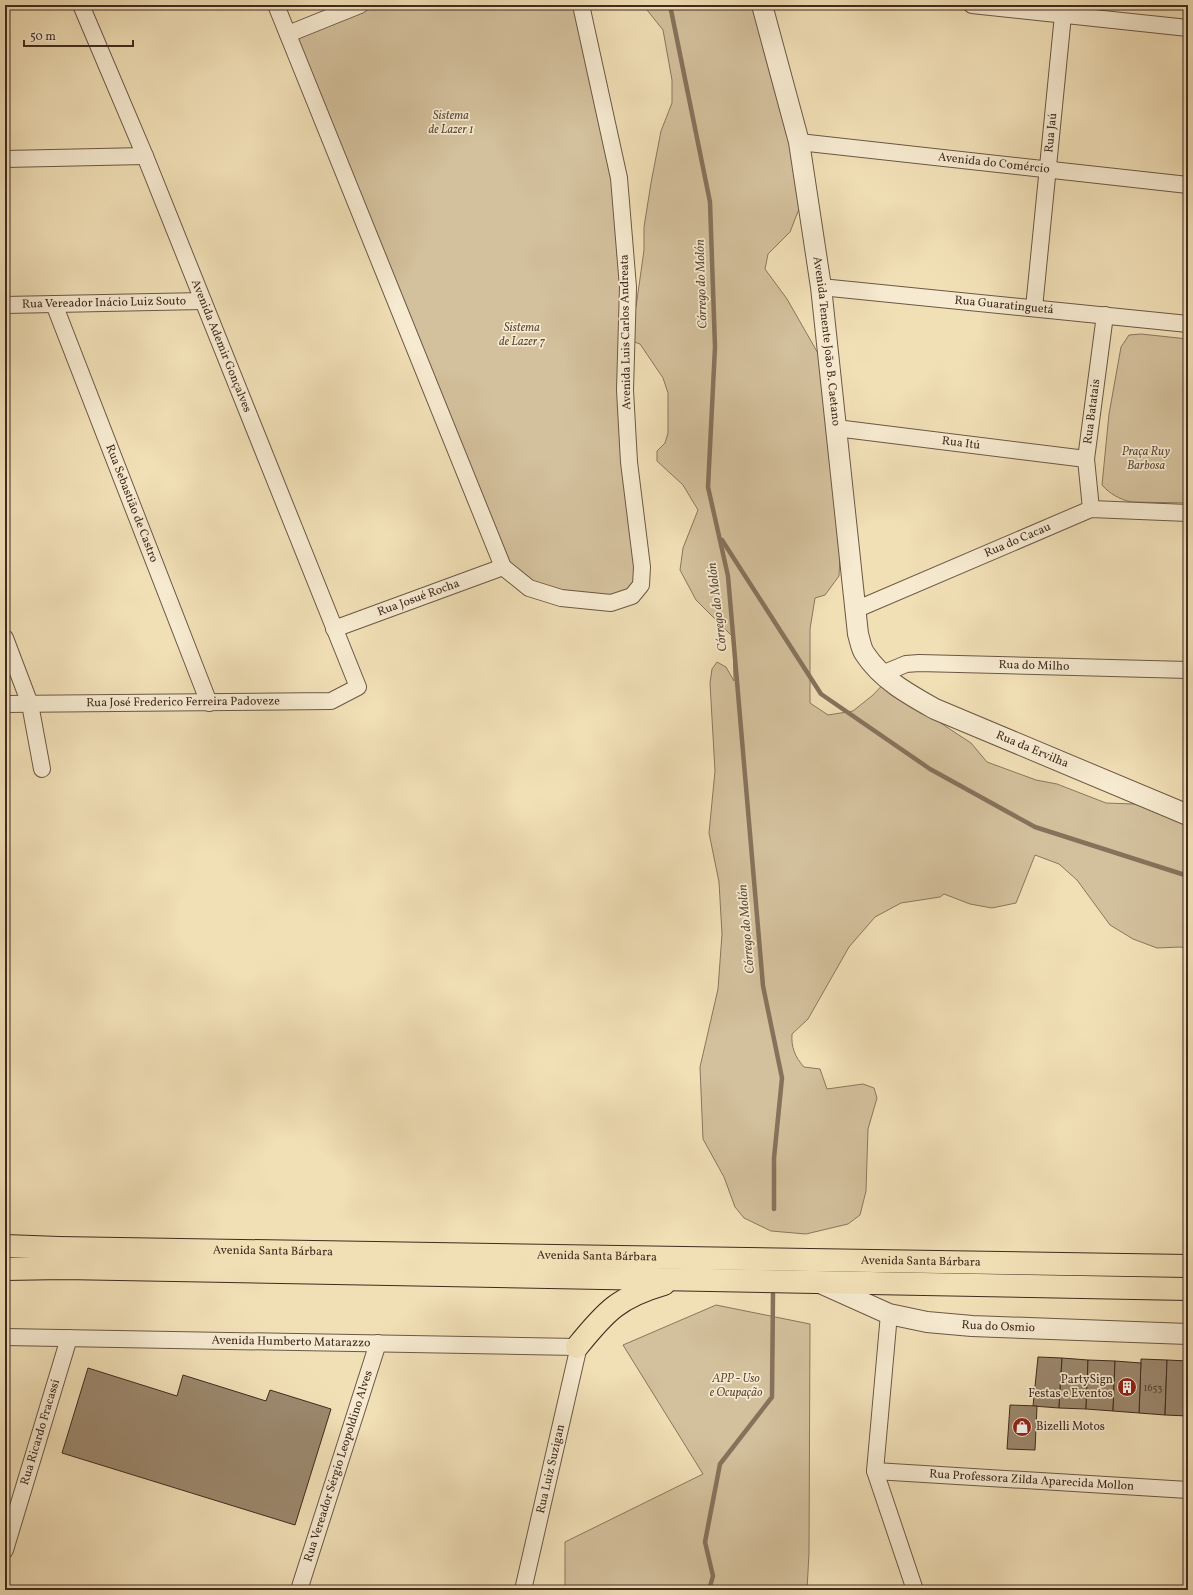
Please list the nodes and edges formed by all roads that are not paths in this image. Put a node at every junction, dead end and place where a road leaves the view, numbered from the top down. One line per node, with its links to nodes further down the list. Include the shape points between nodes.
1 (81, 5): 11 (street, Avenida Ademir Gonçalves)
2 (276, 5): 9 (street)
3 (360, 5): 9 (street)
4 (581, 5): 26 (street, Avenida Luis Carlos Andreata, via 618,178 628,287 625,390 629,454 642,567 640,585 632,596 611,603 562,598 529,588)
5 (762, 5): 10 (street, Avenida Tenente João B. Caetano)
6 (972, 5): 7 (street)
7 (1064, 10): 8 (street); 13 (street, Rua Jaú)
8 (1188, 28)
9 (288, 34): 26 (street)
10 (800, 142): 13 (street, Avenida do Comércio); 15 (street, Avenida Tenente João B. Caetano)
11 (145, 156): 12 (street); 16 (street, Avenida Ademir Gonçalves)
12 (5, 159)
13 (1047, 170): 14 (street, Avenida do Comércio); 19 (street, Rua Jaú)
14 (1188, 185)
15 (821, 287): 19 (street, Rua Guaratinguetá); 22 (street, Avenida Tenente João B. Caetano)
16 (203, 301): 17 (street, Rua Vereador Inácio Luiz Souto); 28 (street, Avenida Ademir Gonçalves)
17 (54, 304): 18 (street, Rua Vereador Inácio Luiz Souto); 33 (street, Rua Sebastião de Castro)
18 (5, 305)
19 (1034, 308): 20 (street, Rua Guaratinguetá)
20 (1105, 315): 21 (street, Rua Guaratinguetá); 23 (street, Rua Batatais)
21 (1188, 324)
22 (836, 428): 23 (street, Rua Itú); 27 (street, Avenida Tenente João B. Caetano)
23 (1086, 459): 24 (street, Rua Batatais)
24 (1091, 509): 25 (street, Rua do Cacau); 27 (street, Rua do Cacau)
25 (1188, 513)
26 (503, 567): 28 (street, Rua Josué Rocha)
27 (855, 610): 31 (street, Avenida Tenente João B. Caetano, via 864,653)
28 (334, 629): 32 (street, Avenida Ademir Gonçalves)
29 (5, 638): 35 (street)
30 (1188, 670): 31 (street, Rua do Milho, via 920,663 906,664)
31 (882, 674): 37 (street, Rua da Ervilha, via 904,691 936,709)
32 (358, 688): 33 (street, Rua José Frederico Ferreira Padoveze, via 331,701)
33 (208, 702): 35 (street, Rua José Frederico Ferreira Padoveze)
34 (5, 704): 35 (street, Rua José Frederico Ferreira Padoveze)
35 (30, 704): 36 (street)
36 (42, 769)
37 (1188, 815)
38 (5, 1246): 39 (main road, Avenida Santa Bárbara)
39 (1188, 1266)
40 (5, 1269): 41 (main road, Avenida Santa Bárbara, via 80,1268)
41 (681, 1279): 42 (main road, Avenida Santa Bárbara); 49 (main road, via 644,1290 622,1300 606,1313)
42 (816, 1281): 43 (main road, Avenida Santa Bárbara); 44 (street, Rua do Osmio)
43 (1188, 1289)
44 (889, 1314): 45 (street, Rua do Osmio, via 928,1322 972,1326); 50 (street)
45 (1188, 1334)
46 (5, 1337): 47 (street, Avenida Humberto Matarazzo)
47 (69, 1338): 48 (street, Avenida Humberto Matarazzo); 52 (street, Rua Ricardo Fracassi)
48 (378, 1343): 49 (street, Avenida Humberto Matarazzo); 53 (street, Rua Vereador Sérgio Leopoldino Alves)
49 (577, 1347): 54 (street, Rua Luiz Suzigan, via 577,1358)
50 (875, 1470): 51 (street, Rua Professora Zilda Aparecida Mollon); 55 (street)
51 (1188, 1490)
52 (5, 1550)
53 (299, 1590)
54 (524, 1590)
55 (915, 1590)

